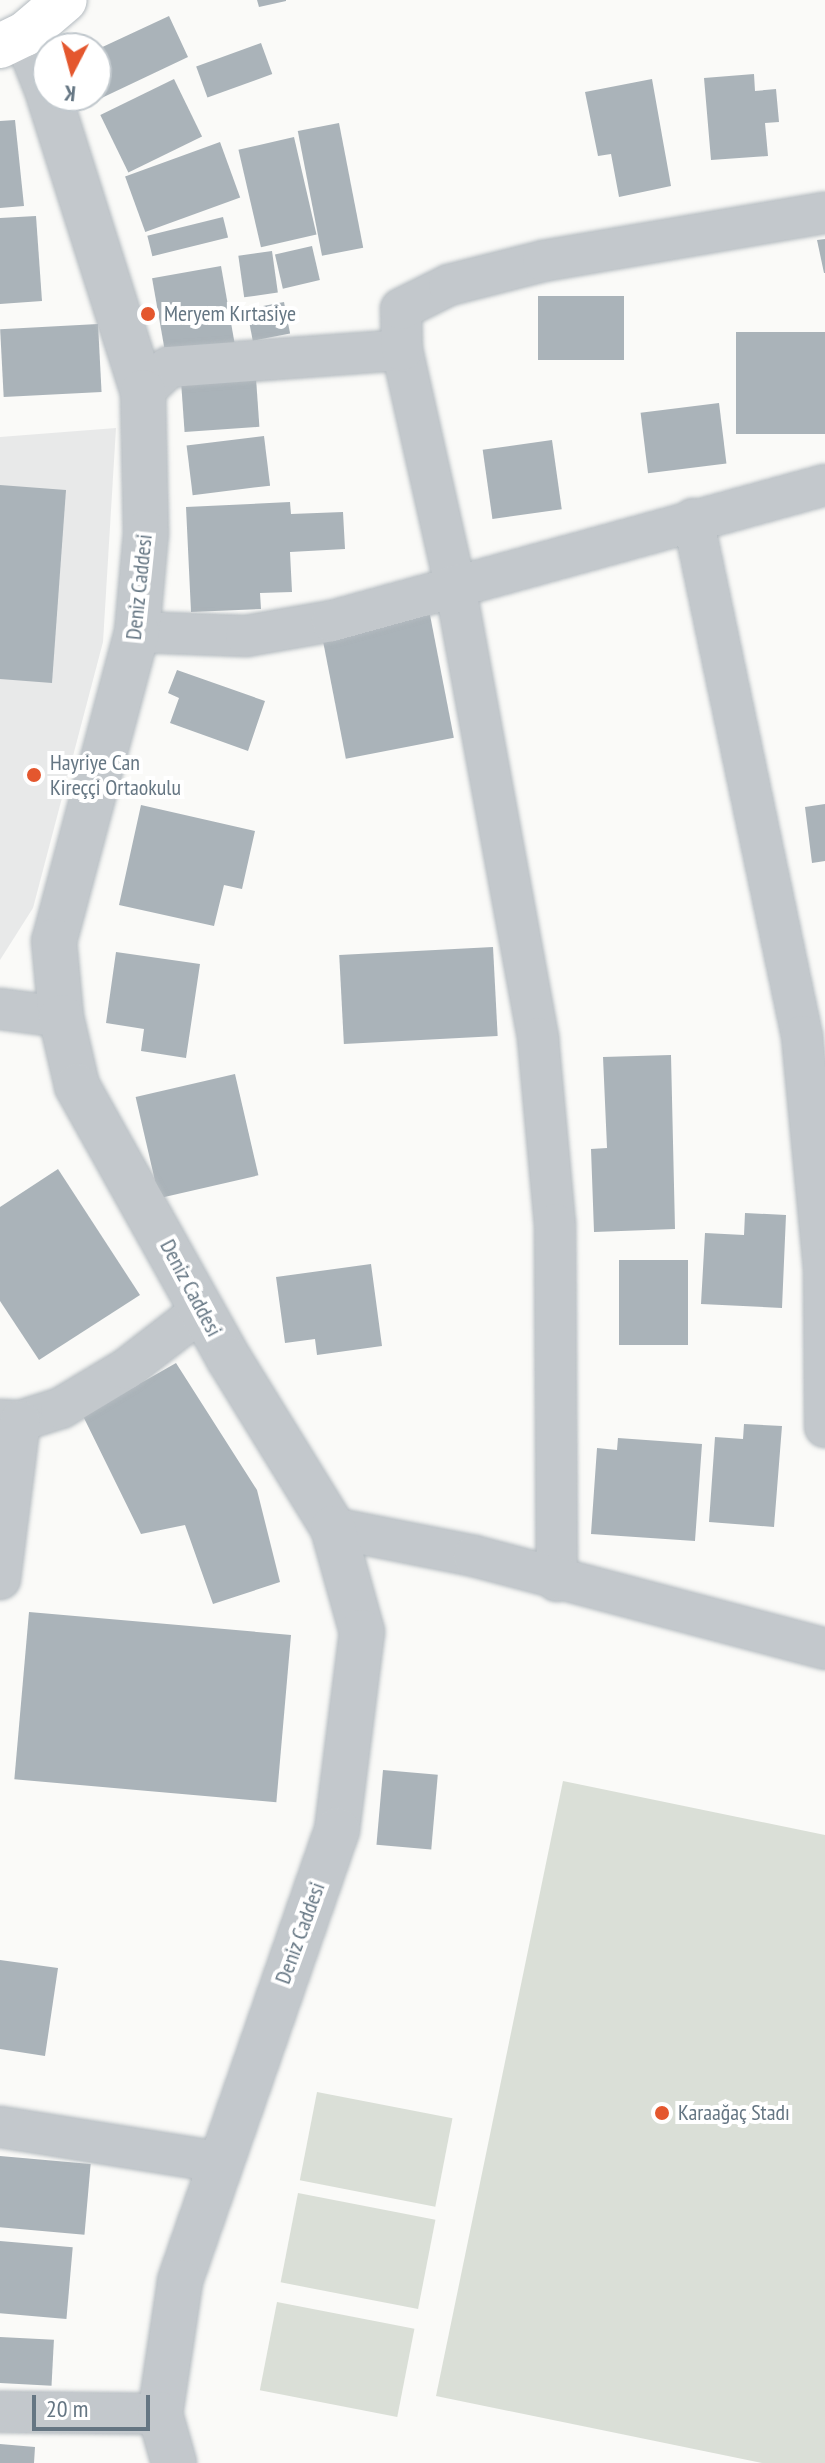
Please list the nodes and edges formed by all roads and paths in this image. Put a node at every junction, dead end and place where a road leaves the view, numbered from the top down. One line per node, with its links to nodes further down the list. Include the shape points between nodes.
1 (65, 0): 2 (main road)
2 (13, 40): 3 (street, Deniz Caddesi)
3 (32, 68)
4 (55, 112): 7 (street, Deniz Caddesi)
5 (825, 213): 6 (street, via 543,261 449,285 401,309)
6 (402, 350): 7 (street, via 169,367); 10 (street)
7 (143, 392): 11 (street, Deniz Caddesi, via 146,533)
8 (825, 485): 9 (street)
9 (693, 519): 10 (street); 14 (street)
10 (455, 585): 11 (street, via 332,621 246,636); 20 (street, via 538,1038 555,1224)
11 (137, 632): 13 (street, Deniz Caddesi, via 54,941)
12 (0, 1009): 13 (street)
13 (61, 1017): 15 (street, Deniz Caddesi, via 77,1086 139,1190)
14 (814, 1035): 17 (street)
15 (201, 1311): 16 (street, via 74,1401); 18 (street, Deniz Caddesi)
16 (10, 1420): 19 (street)
17 (825, 1427)
18 (333, 1528): 20 (street, via 474,1556); 23 (street, Deniz Caddesi, via 362,1632 337,1830)
19 (0, 1579)
20 (557, 1581): 21 (street)
21 (825, 1649)
22 (0, 2127): 23 (street)
23 (219, 2162): 25 (street, Deniz Caddesi, via 180,2282)
24 (0, 2412): 25 (street)
25 (160, 2414): 26 (street, Deniz Caddesi)
26 (174, 2463)

